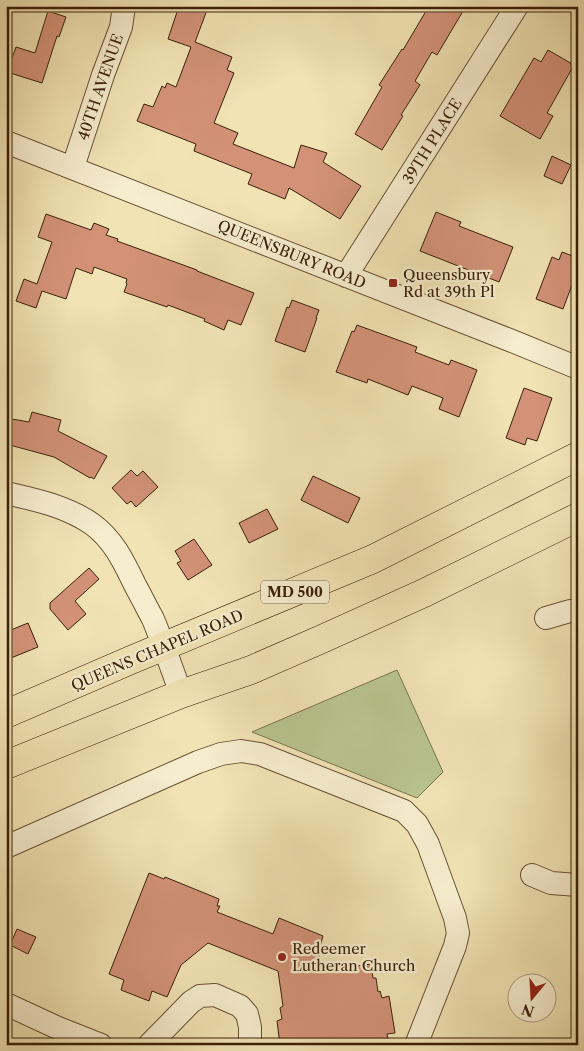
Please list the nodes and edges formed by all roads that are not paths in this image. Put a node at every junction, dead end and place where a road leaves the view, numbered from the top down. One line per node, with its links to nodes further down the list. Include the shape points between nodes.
1 (124, 6): 4 (street, 40TH AVENUE, via 121,27)
2 (517, 6): 5 (street, 39TH PLACE)
3 (6, 142): 4 (street, QUEENSBURY ROAD)
4 (73, 167): 5 (street, QUEENSBURY ROAD)
5 (346, 276): 6 (street, QUEENSBURY ROAD)
6 (578, 368)
7 (578, 456): 12 (main road, QUEENS CHAPEL ROAD / MD 500, via 373,559)
8 (6, 494): 12 (street, via 52,504 91,523 103,533 124,564)
9 (578, 517): 13 (main road, via 322,639 251,670)
10 (578, 612): 11 (street)
11 (546, 618)
12 (163, 647): 13 (street); 14 (main road, QUEENS CHAPEL ROAD / MD 500)
13 (181, 694): 15 (main road)
14 (6, 714)
15 (6, 765)
16 (6, 847): 23 (street, via 198,762 241,751 260,754 404,811 417,824 428,844 458,933 456,946)
17 (532, 875): 18 (street, via 551,882)
18 (578, 885)
19 (6, 1004): 20 (street)
20 (101, 1045)
21 (149, 1045): 22 (street, via 191,1002 200,996 215,995 240,1006 247,1014)
22 (250, 1045)
23 (416, 1045)

